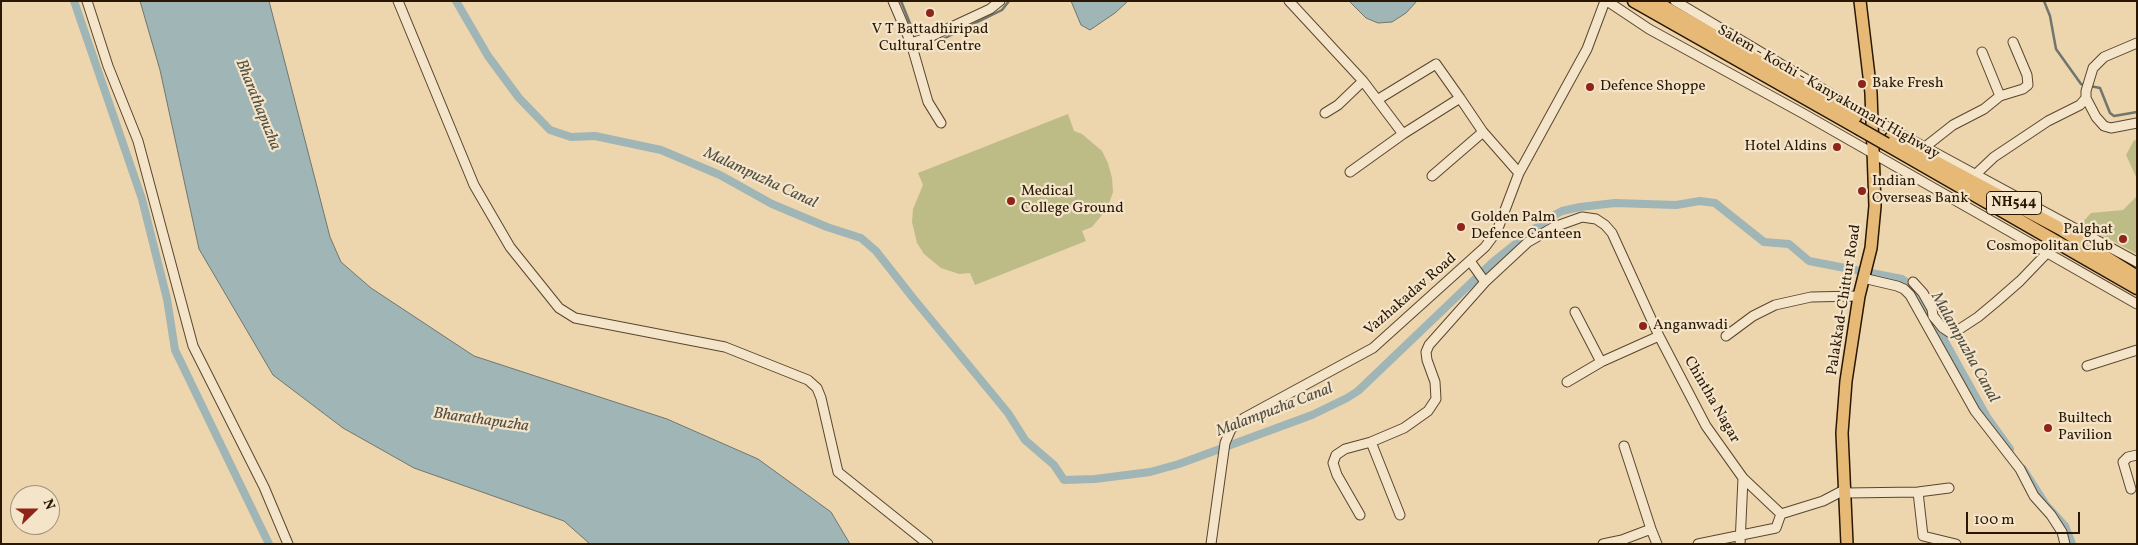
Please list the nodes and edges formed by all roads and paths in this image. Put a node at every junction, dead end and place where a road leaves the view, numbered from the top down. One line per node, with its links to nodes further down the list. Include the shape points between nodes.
1 (88, 1): 67 (street, via 108,66 138,141 193,346 264,487)
2 (398, 1): 68 (street, via 474,185 510,248 559,308 575,318 725,347 808,380 822,398 838,472)
3 (894, 1): 12 (street)
4 (1000, 1): 12 (street, via 990,9)
5 (1289, 1): 15 (street)
6 (1606, 1): 30 (street, via 1649,29); 32 (street, Vazhakadav Road, via 1587,49)
7 (1634, 1): 21 (highway, Salem - Kochi - Kanyakumari Highway / NH544)
8 (1654, 1): 21 (highway, Salem - Kochi - Kanyakumari Highway / NH544)
9 (1676, 1): 21 (street)
10 (1860, 1): 21 (main road, Palakkad-Chittur Road)
11 (2013, 42): 17 (street, via 2028,85)
12 (911, 43): 23 (street, via 928,102)
13 (2137, 43): 16 (street, via 2104,57 2093,68)
14 (1982, 52): 17 (street)
15 (1363, 81): 19 (street); 20 (street)
16 (2086, 95): 24 (street, via 2099,122 2111,128); 33 (street, via 2080,105 2048,121 1994,157)
17 (2000, 96): 29 (street)
18 (1460, 98): 19 (street, via 1436,64); 26 (street); 27 (street)
19 (1378, 100): 27 (street)
20 (1325, 114)
21 (1864, 123): 28 (highway, Salem - Kochi - Kanyakumari Highway / NH544); 29 (street); 30 (main road, Palakkad-Chittur Road)
22 (2137, 123): 24 (street)
23 (941, 124)
24 (2122, 126): 25 (street)
25 (2137, 129)
26 (1483, 132): 32 (street); 34 (street)
27 (1403, 134): 31 (street)
28 (1886, 140): 39 (highway, Salem - Kochi - Kanyakumari Highway / NH544, via 2061,230); 42 (highway, Salem - Kochi - Kanyakumari Highway / NH544)
29 (1925, 147): 33 (street)
30 (1874, 155): 35 (street); 38 (main road, Palakkad-Chittur Road, via 1875,206)
31 (1350, 172)
32 (1520, 173): 36 (street, Vazhakadav Road, via 1498,231)
33 (1975, 175): 37 (street)
34 (1432, 176)
35 (2047, 253): 44 (street); 46 (street, via 2020,282)
36 (1470, 261): 40 (street); 69 (street, Vazhakadav Road, via 1372,348 1244,418 1231,429 1225,444)
37 (2137, 262)
38 (1864, 278): 43 (main road, Palakkad-Chittur Road); 49 (street, via 1904,289)
39 (2137, 278)
40 (1485, 282): 47 (street, Chintha Nagar, via 1528,242 1570,220 1582,217 1596,219 1612,233); 54 (street, Chintha Nagar, via 1429,345 1427,360 1435,382 1436,398 1428,412 1404,428)
41 (1913, 282): 46 (street, via 1932,309 1933,316)
42 (2137, 288)
43 (1859, 296): 48 (street, via 1811,297 1775,305); 60 (main road, Palakkad-Chittur Road, via 1842,433)
44 (2137, 304)
45 (1575, 312): 51 (street)
46 (1952, 334): 49 (street)
47 (1660, 336): 51 (street); 57 (street, Chintha Nagar, via 1706,426)
48 (1726, 336)
49 (1937, 344): 75 (street, via 1975,411 2058,526)
50 (2137, 350): 52 (street)
51 (1601, 362): 53 (street)
52 (2087, 366)
53 (1567, 382)
54 (1371, 442): 63 (street, Chintha Nagar, via 1345,449 1336,455 1333,463 1343,488); 64 (street)
55 (1624, 446): 65 (street)
56 (2137, 454): 59 (street, via 2123,462)
57 (1743, 478): 62 (street, Chintha Nagar); 66 (street)
58 (1949, 488): 61 (street)
59 (2131, 489)
60 (1846, 491): 61 (street); 62 (street); 73 (main road, Palakkad-Chittur Road)
61 (1918, 492): 74 (street, via 1923,536)
62 (1781, 514): 66 (street, via 1776,528)
63 (1360, 515)
64 (1400, 515)
65 (1651, 529): 70 (street); 71 (street)
66 (1739, 539): 72 (street)
67 (288, 544)
68 (928, 544)
69 (1211, 544)
70 (1603, 544)
71 (1657, 544)
72 (1698, 544)
73 (1847, 544)
74 (1956, 544)
75 (2065, 544)

